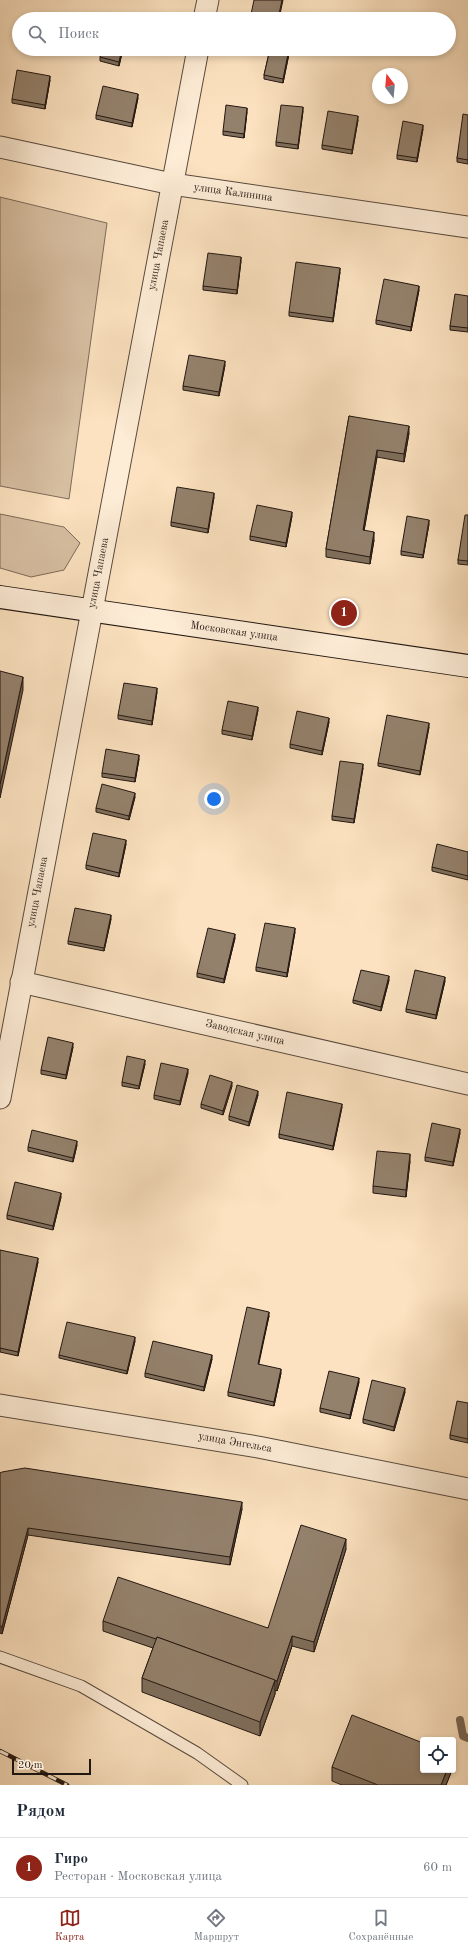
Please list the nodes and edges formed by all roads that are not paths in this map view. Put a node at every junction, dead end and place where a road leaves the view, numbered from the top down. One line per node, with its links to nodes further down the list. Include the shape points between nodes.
1 (208, 0): 2 (street)
2 (205, 12)
3 (197, 56): 5 (street, улица Чапаева)
4 (0, 147): 5 (street, улица Калинина)
5 (172, 184): 6 (street, улица Калинина); 8 (street, улица Чапаева)
6 (468, 227)
7 (0, 597): 8 (main road, Московская улица)
8 (92, 611): 9 (main road, Московская улица); 10 (street, улица Чапаева)
9 (468, 666)
10 (21, 982): 11 (street, Заводская улица); 12 (street, улица Чапаева)
11 (468, 1084)
12 (0, 1098)
13 (0, 1405): 14 (street, улица Энгельса, via 258,1447)
14 (468, 1489)
15 (0, 1657): 16 (lane, via 81,1686 197,1753)
16 (242, 1785)

